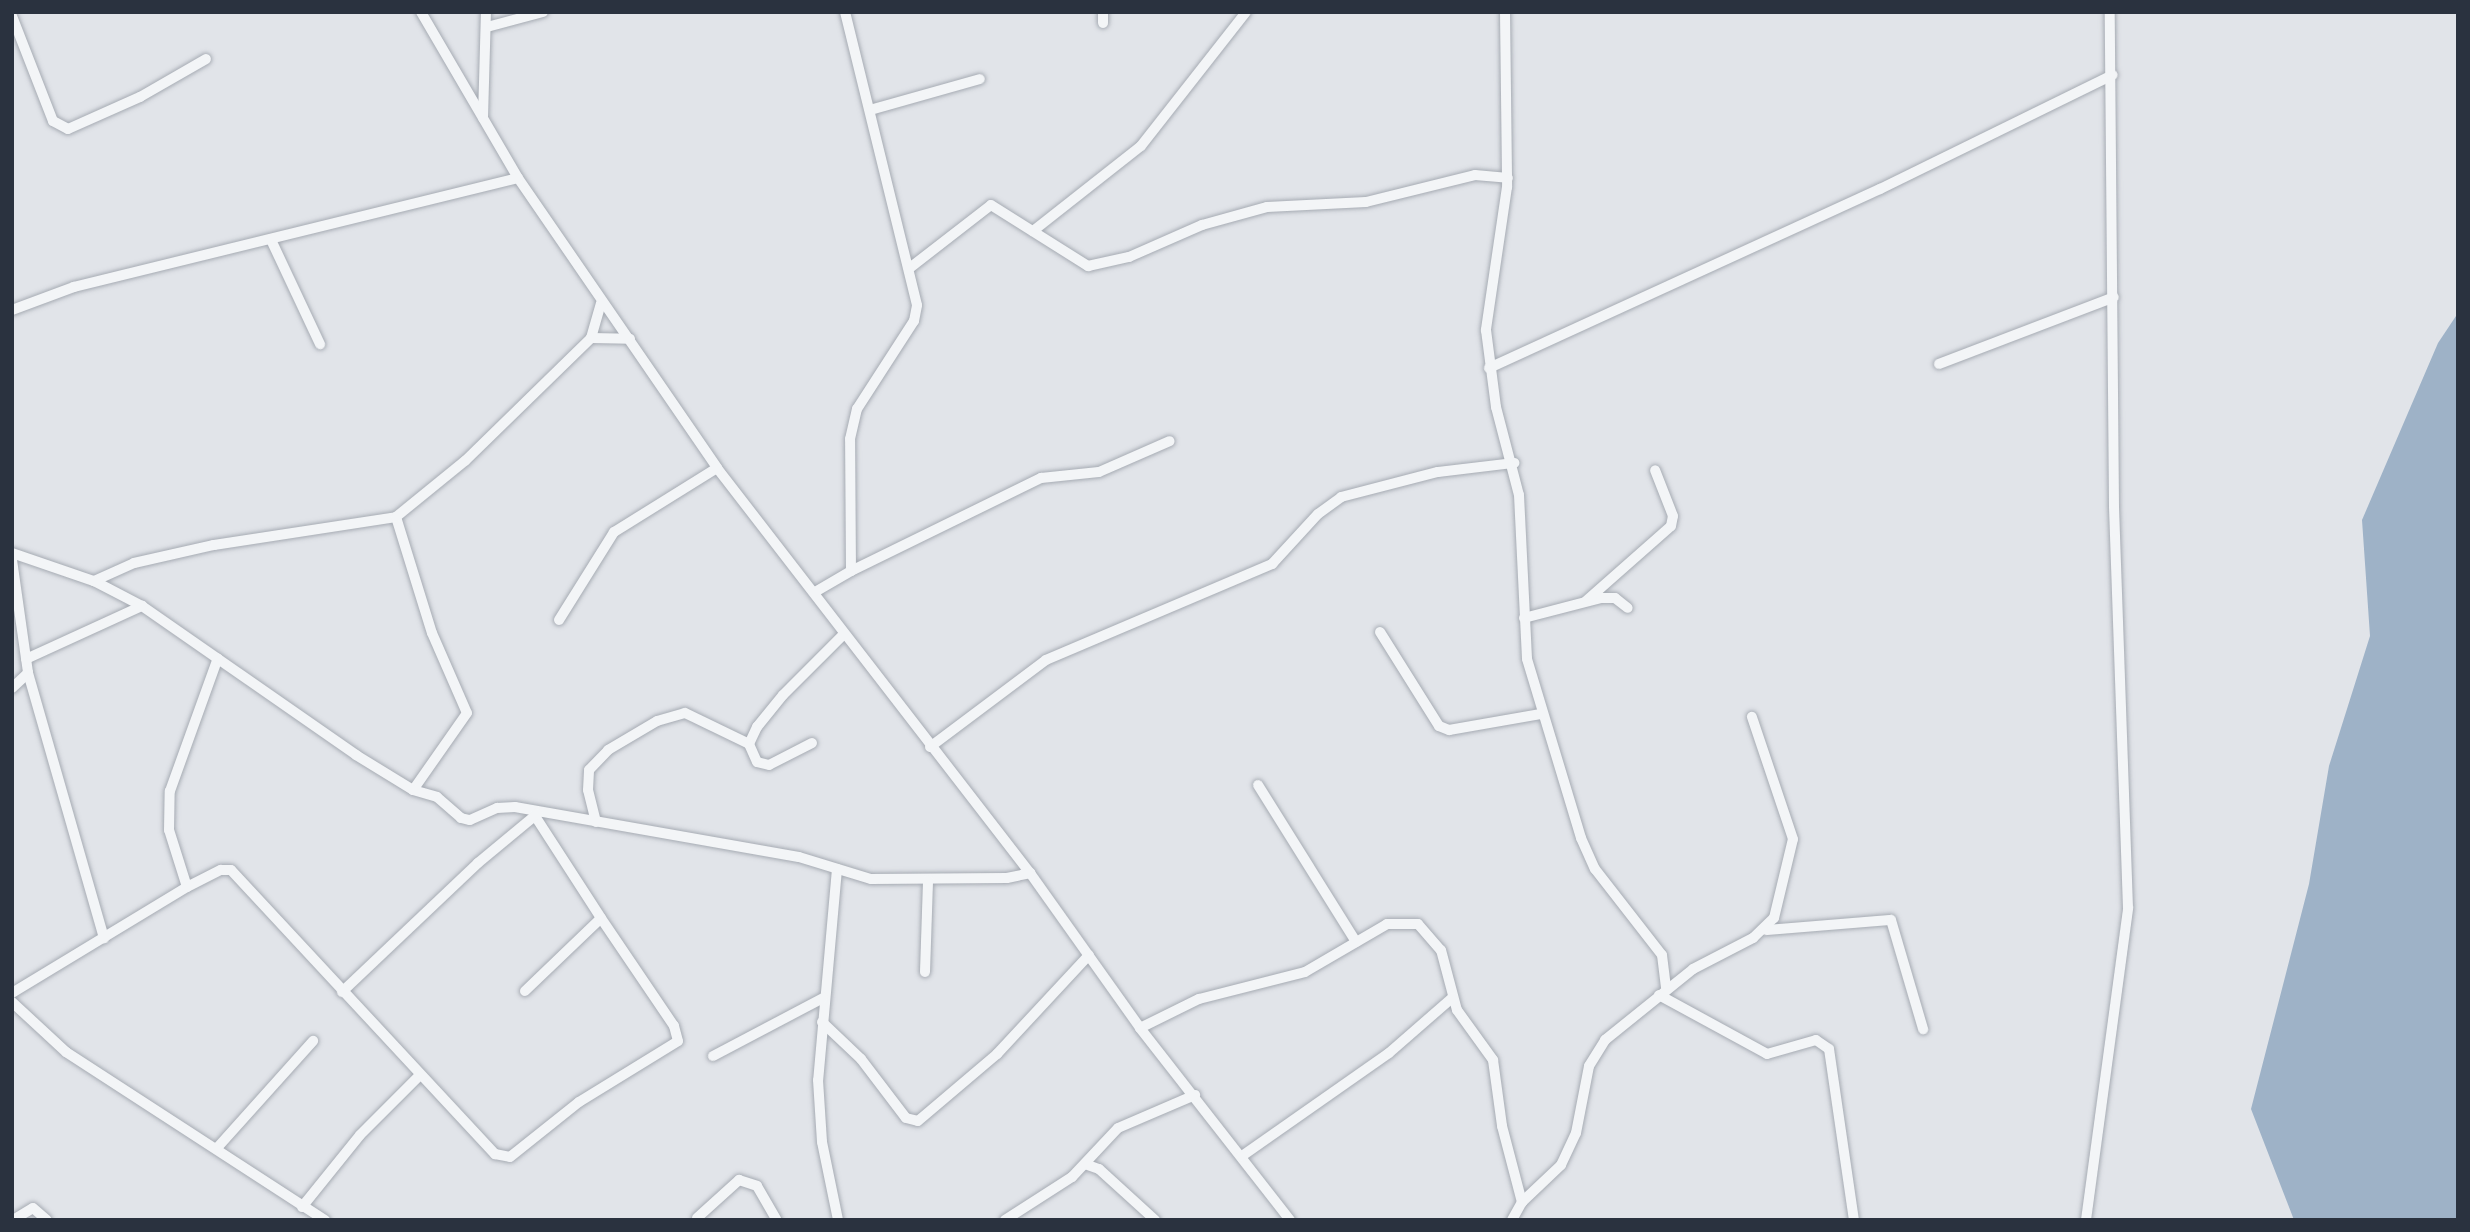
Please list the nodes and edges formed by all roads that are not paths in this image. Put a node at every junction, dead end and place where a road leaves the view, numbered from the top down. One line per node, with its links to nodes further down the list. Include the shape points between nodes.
1 (421, 12): 14 (street)
2 (486, 12): 9 (street)
3 (543, 12): 9 (street)
4 (845, 12): 13 (street)
5 (1246, 12): 17 (street, via 1142,146)
6 (1505, 12): 16 (street)
7 (2110, 12): 11 (street)
8 (12, 16): 10 (street, via 53,121 68,129 140,97)
9 (487, 27): 14 (street)
10 (206, 59)
11 (2113, 75): 20 (street); 27 (street, via 1868,195)
12 (980, 79): 13 (street)
13 (870, 110): 19 (street)
14 (484, 118): 15 (street)
15 (519, 178): 18 (street); 21 (street)
16 (1508, 178): 17 (street, via 1475,175 1366,202 1267,207 1202,225 1129,257 1088,266); 27 (street, via 1486,330)
17 (1033, 230): 19 (street, via 991,205)
18 (272, 242): 22 (street, via 74,287); 25 (street)
19 (911, 267): 35 (street, via 917,305 914,321 867,387 850,439)
20 (2113, 297): 26 (street); 98 (street, via 2114,506 2128,908)
21 (601, 301): 23 (street); 24 (street)
22 (12, 310)
23 (591, 338): 24 (street); 32 (street, via 465,461)
24 (630, 339): 30 (street)
25 (320, 344)
26 (1939, 364)
27 (1489, 368): 29 (street)
28 (1170, 441): 35 (street, via 1099,472 1041,478)
29 (1514, 463): 41 (street); 53 (street, via 1438,472 1341,497 1318,514 1272,564 1046,660)
30 (717, 468): 37 (street); 42 (street, via 614,532)
31 (1655, 470): 38 (street, via 1673,516 1671,526)
32 (396, 517): 36 (street, via 214,545 134,563); 55 (street, via 432,634 467,713 466,721)
33 (12, 553): 36 (street)
34 (12, 560): 46 (street)
35 (850, 571): 37 (street)
36 (94, 580): 39 (street)
37 (816, 592): 44 (street)
38 (1586, 601): 40 (street, via 1615,598); 41 (street)
39 (142, 606): 45 (street); 46 (street)
40 (1628, 608)
41 (1524, 618): 49 (street, via 1527,659)
42 (559, 620)
43 (1380, 632): 49 (street, via 1438,726 1449,730)
44 (844, 635): 52 (street, via 783,695); 53 (street)
45 (218, 658): 55 (street); 61 (street, via 176,763 170,791 169,830)
46 (26, 659): 47 (street)
47 (28, 673): 48 (street); 64 (street)
48 (12, 688)
49 (1541, 713): 71 (street, via 1595,869 1662,955)
50 (1752, 717): 63 (street, via 1793,839 1774,918)
51 (812, 743): 52 (street, via 769,765 757,762)
52 (748, 744): 57 (street, via 685,713 657,721 608,750 589,770 588,790)
53 (930, 747): 59 (street)
54 (1258, 785): 65 (street)
55 (413, 790): 56 (street, via 437,797 470,820 506,807)
56 (536, 815): 57 (street); 62 (street); 69 (street, via 478,863)
57 (596, 822): 58 (street, via 799,858)
58 (836, 869): 60 (street, via 871,879); 72 (street)
59 (1030, 873): 60 (street); 66 (street)
60 (928, 880): 67 (street)
61 (187, 887): 64 (street); 69 (street, via 220,870 231,870)
62 (601, 918): 68 (street); 80 (street, via 674,1026 678,1041 674,1046 579,1102 510,1157 495,1154)
63 (1766, 930): 71 (street, via 1693,969); 77 (street, via 1891,920)
64 (104, 938): 70 (street)
65 (1356, 942): 73 (street, via 1387,924 1418,924 1441,950); 76 (street, via 1305,972 1199,999)
66 (1089, 956): 75 (street, via 997,1055 918,1121 906,1118 861,1059); 76 (street)
67 (925, 972)
68 (525, 991)
69 (342, 992): 80 (street)
70 (12, 993)
71 (1663, 993): 85 (street, via 1594,1053 1576,1133 1560,1165); 97 (street, via 1767,1054 1816,1040 1829,1049)
72 (823, 998): 75 (street); 79 (street)
73 (1452, 998): 83 (street, via 1373,1065); 85 (street, via 1493,1060 1502,1126)
74 (12, 1002): 82 (street, via 66,1052)
75 (822, 1022): 92 (street, via 818,1115)
76 (1140, 1028): 81 (street)
77 (1923, 1029)
78 (313, 1041): 82 (street)
79 (713, 1056)
80 (420, 1075): 86 (street, via 360,1135)
81 (1195, 1095): 83 (street); 84 (street, via 1118,1128)
82 (217, 1148): 86 (street)
83 (1242, 1156): 95 (street)
84 (1085, 1164): 93 (street); 94 (street, via 1099,1169)
85 (1522, 1202): 96 (street)
86 (302, 1207): 90 (street)
87 (697, 1218): 91 (street, via 739,1180 757,1186)
88 (13, 1220): 89 (street, via 33,1208)
89 (47, 1220)
90 (325, 1220)
91 (777, 1220)
92 (838, 1220)
93 (1005, 1220)
94 (1155, 1220)
95 (1290, 1220)
96 (1512, 1220)
97 (1854, 1220)
98 (2086, 1220)

